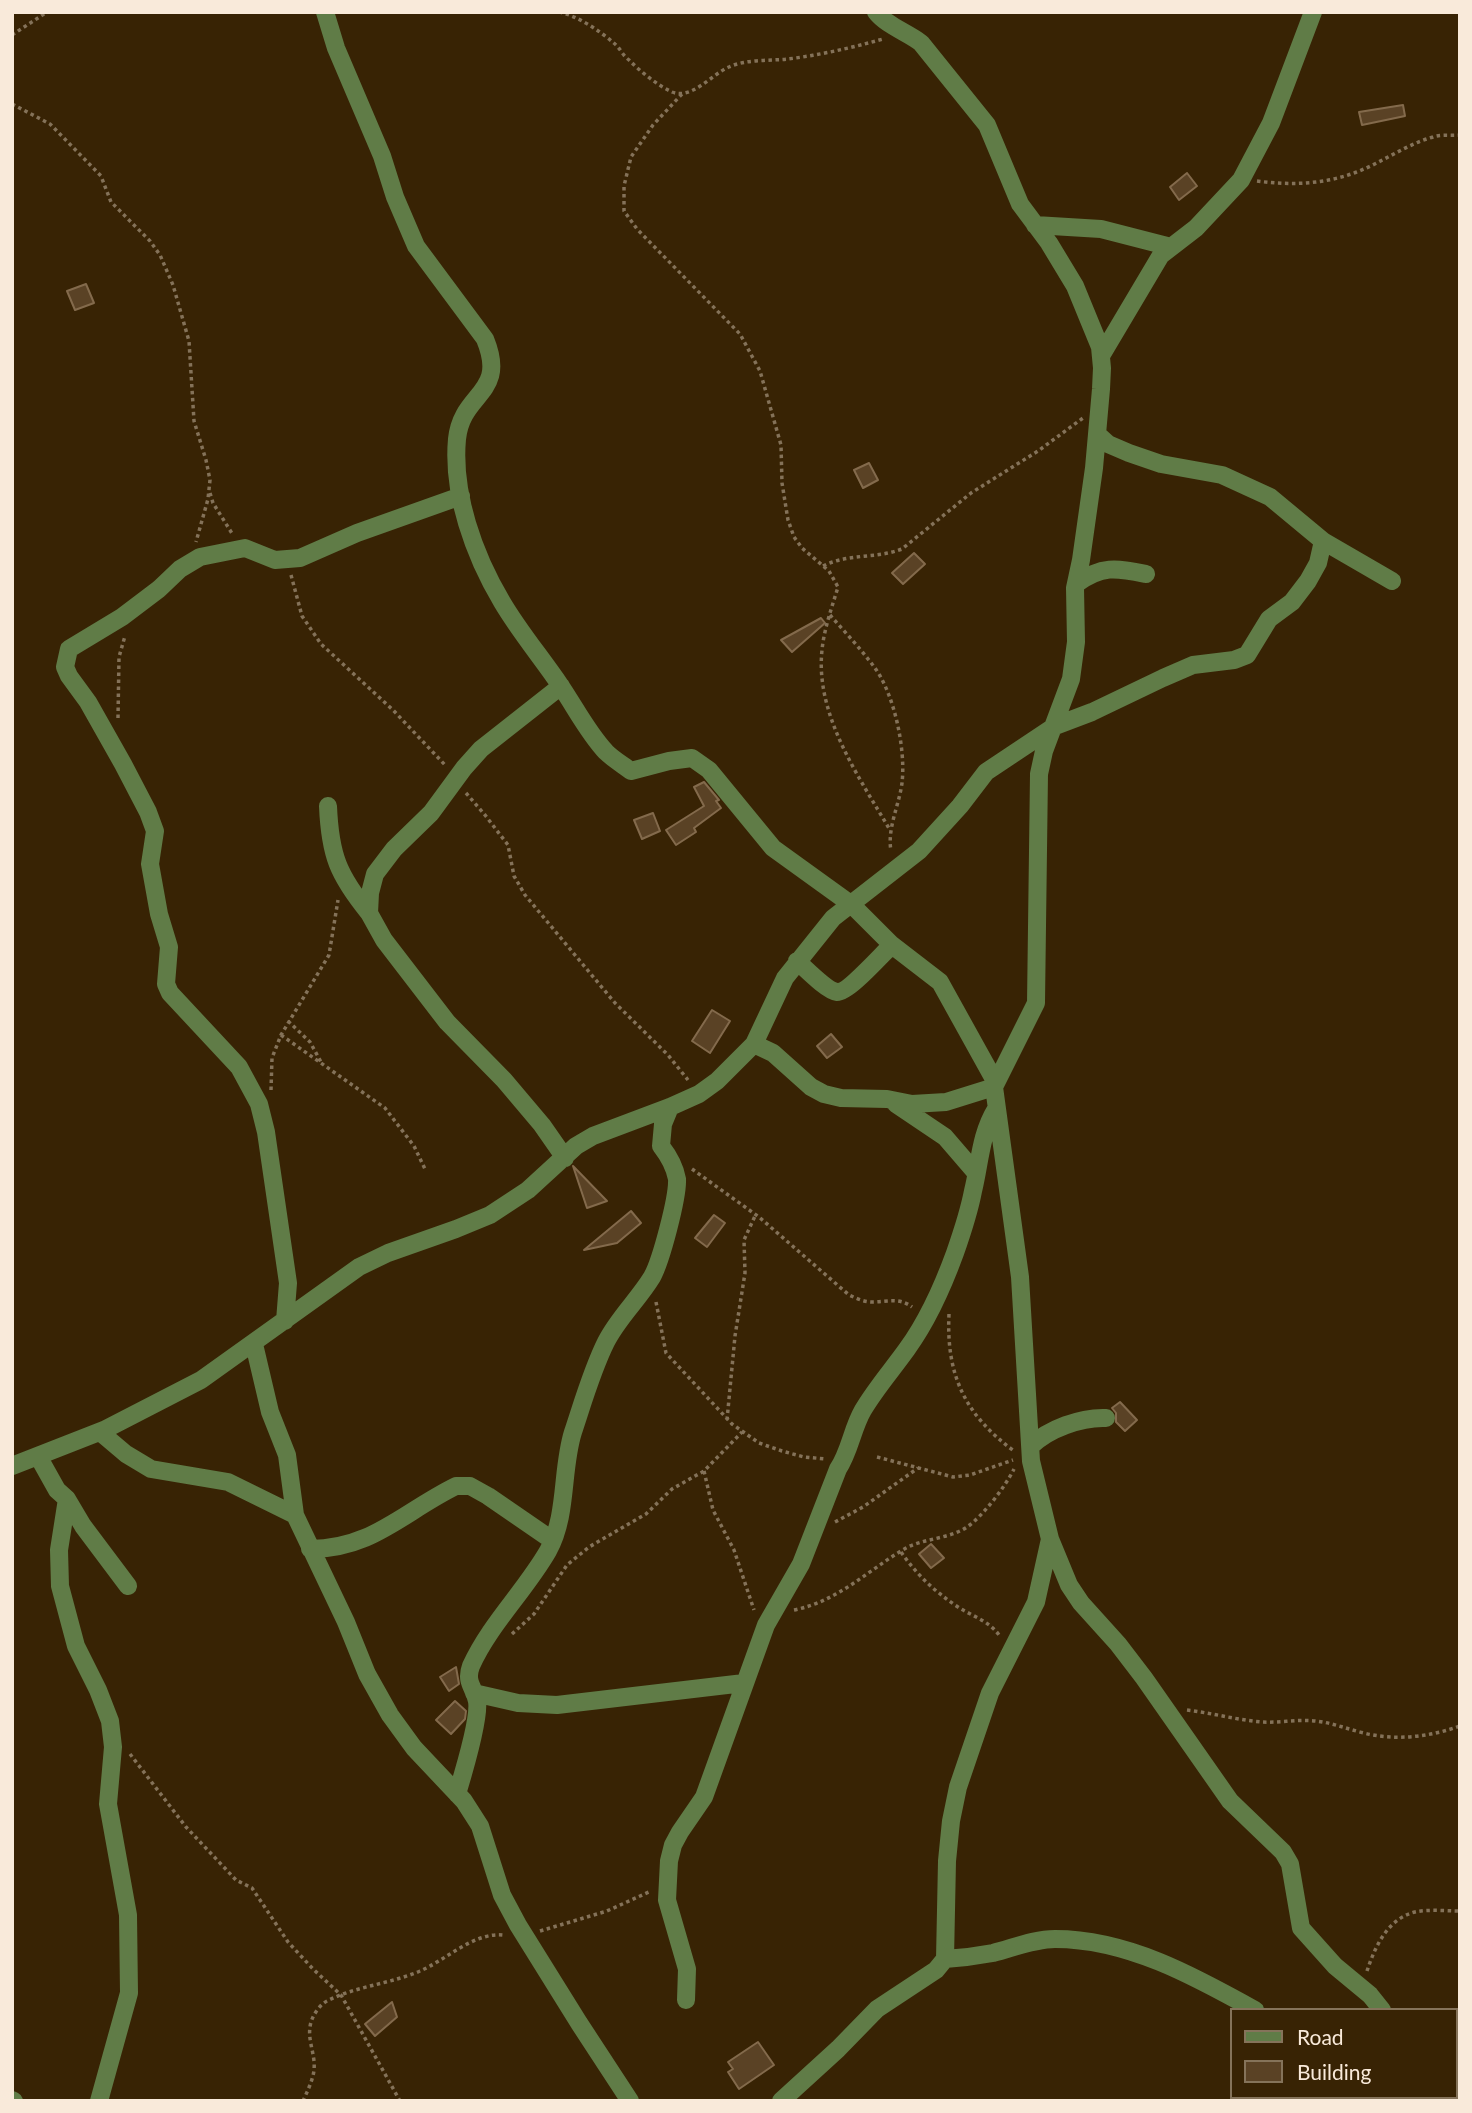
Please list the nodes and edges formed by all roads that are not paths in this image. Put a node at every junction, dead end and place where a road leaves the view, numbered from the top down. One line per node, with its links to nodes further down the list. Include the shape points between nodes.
1 (325, 12): 8 (street, via 416,246 492,355 491,378 459,425 456,462)
2 (876, 12): 4 (street, via 908,33 937,61 987,125 1020,204)
3 (1313, 12): 5 (street, via 1271,123 1241,180 1196,228)
4 (1035, 225): 5 (street, via 1101,229); 6 (street, via 1075,286)
5 (1171, 247): 6 (street, via 1156,263)
6 (1101, 356): 7 (street)
7 (1097, 434): 9 (street, via 1129,453 1222,475 1270,497); 12 (street)
8 (461, 496): 13 (street, via 481,560 502,602); 27 (street, via 300,558 275,561 245,548 200,557 122,617 69,649 65,667 141,797 155,831 150,864 169,947 166,984 239,1067 259,1104 288,1283)
9 (1323, 541): 11 (street); 14 (street, via 1308,581 1292,603 1269,619 1247,655 1193,665)
10 (1146, 574): 12 (street, via 1105,569)
11 (1392, 581)
12 (1076, 584): 14 (street, via 1071,679)
13 (561, 685): 16 (street, via 606,752 619,763 631,771 692,758 709,770 774,848); 17 (street, via 481,749 431,813 394,849 375,874)
14 (1055, 726): 16 (street, via 986,772 919,851); 21 (street, via 1039,774 1036,1003)
15 (328, 806): 17 (street, via 339,871)
16 (852, 905): 18 (street); 19 (street, via 833,918)
17 (369, 913): 25 (street, via 384,940 447,1022 527,1107)
18 (892, 945): 19 (street, via 844,990 836,992); 21 (street, via 940,982)
19 (797, 961): 20 (street)
20 (754, 1044): 22 (street, via 773,1053 824,1094); 23 (street, via 717,1081)
21 (995, 1085): 22 (street, via 946,1102 912,1104); 24 (street)
22 (887, 1098): 26 (street, via 946,1137)
23 (670, 1107): 25 (street, via 593,1136); 37 (street, via 661,1146 677,1178 675,1198 653,1276 606,1341 592,1375 572,1437)
24 (996, 1109): 26 (street, via 983,1136); 31 (street, via 1020,1277)
25 (565, 1158): 27 (street, via 490,1215 359,1266)
26 (976, 1173): 40 (street, via 955,1252 925,1321 862,1413 801,1564 763,1633)
27 (285, 1321): 28 (street)
28 (254, 1344): 30 (street, via 201,1380); 35 (street, via 270,1412 287,1455)
29 (1106, 1418): 31 (street, via 1095,1417 1041,1437)
30 (100, 1432): 32 (street); 35 (street, via 151,1469 213,1477)
31 (1031, 1454): 36 (street)
32 (38, 1456): 33 (street); 34 (street)
33 (12, 1466)
34 (67, 1499): 39 (street); 47 (street, via 59,1550 60,1586 76,1646 110,1721 113,1747 108,1804 128,1914 129,1993)
35 (295, 1515): 38 (street)
36 (1050, 1539): 43 (street, via 1036,1602 990,1693 958,1787 947,1861); 46 (street, via 1081,1603 1118,1644 1230,1801 1283,1852 1290,1864 1301,1928)
37 (552, 1540): 38 (street, via 488,1496 470,1486 456,1486 362,1541 334,1549); 41 (street, via 471,1667 468,1685)
38 (310, 1549): 42 (street, via 390,1715)
39 (128, 1586)
40 (744, 1683): 41 (street, via 557,1705 518,1703); 44 (street, via 704,1797 673,1845 666,1885 687,1969)
41 (474, 1693): 42 (street, via 477,1715)
42 (457, 1794): 48 (street, via 480,1826 502,1895)
43 (945, 1959): 45 (street, via 1039,1940 1110,1947 1179,1970); 49 (street, via 928,1976 877,2009)
44 (686, 2000)
45 (1251, 2008)
46 (1380, 2008)
47 (99, 2101)
48 (630, 2101)
49 (781, 2101)

